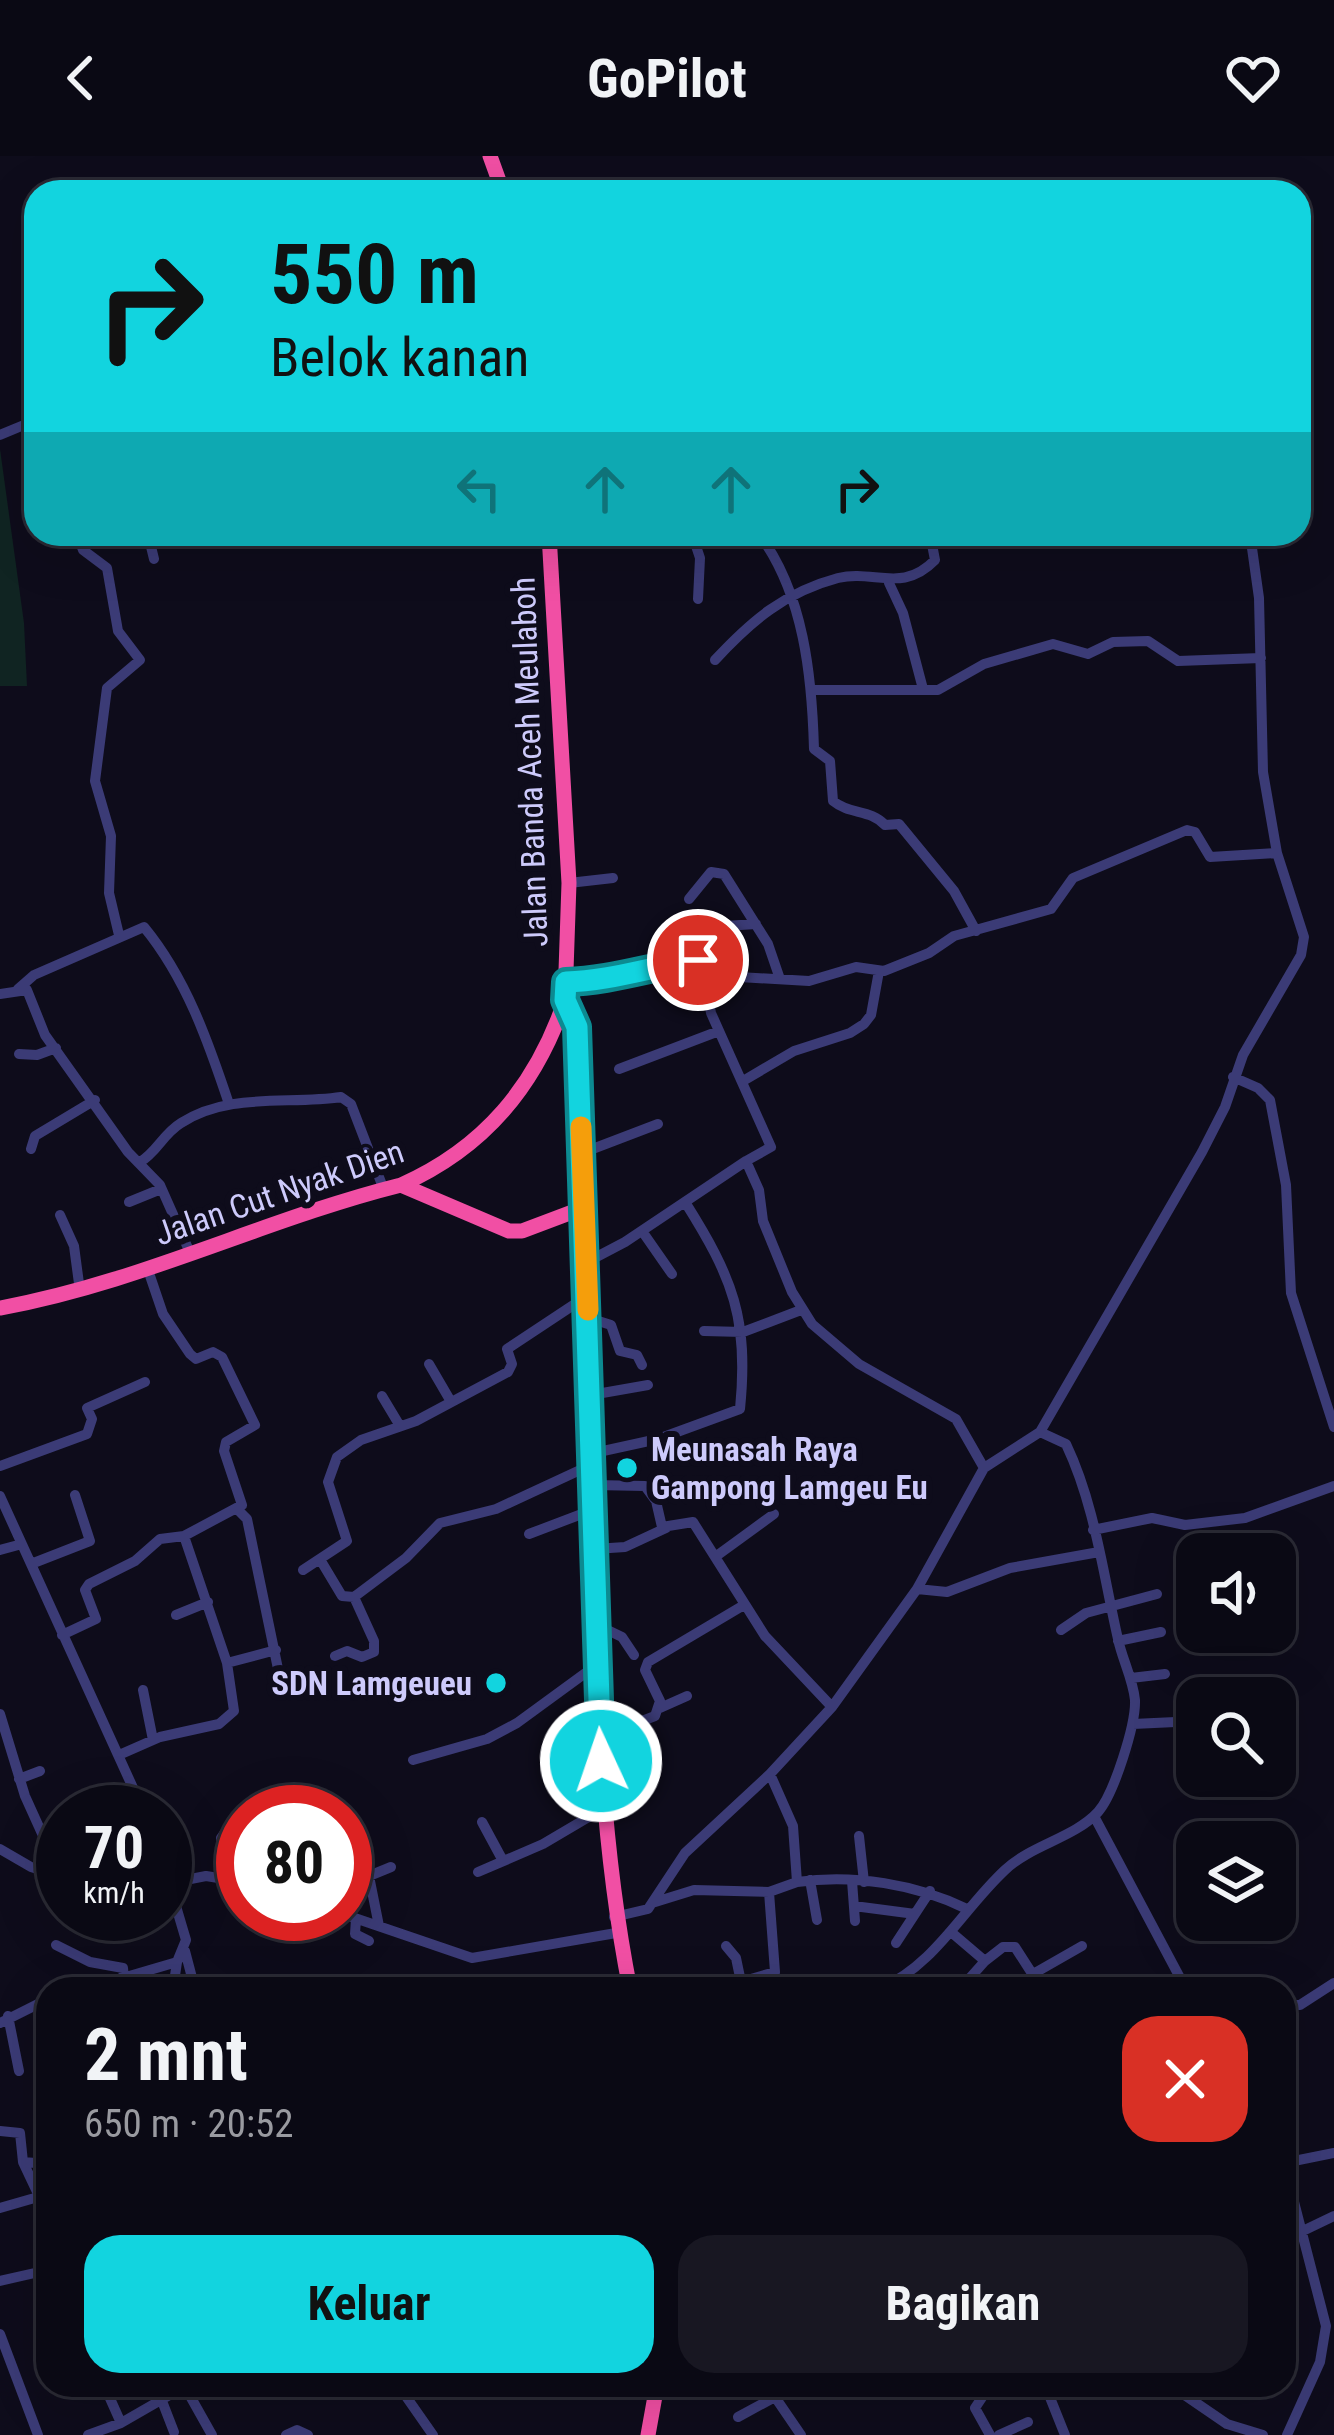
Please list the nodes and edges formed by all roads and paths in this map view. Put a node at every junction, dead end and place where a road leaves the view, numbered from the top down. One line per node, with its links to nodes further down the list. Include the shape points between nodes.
1 (82, 546): 23 (street, via 107,568 118,631 140,660 107,688 96,765)
2 (151, 546): 8 (street)
3 (551, 546): 18 (highway, Jalan Banda Aceh Meulaboh)
4 (696, 546): 11 (street)
5 (765, 546): 10 (street)
6 (931, 546): 9 (street, via 933,562)
7 (1251, 546): 12 (street)
8 (154, 559)
9 (889, 583): 10 (street, via 848,577); 14 (street)
10 (790, 595): 13 (street); 15 (street)
11 (698, 599)
12 (1261, 658): 14 (street, via 1178,661 1148,641 1113,641 1088,654 1053,644 984,664 942,689); 16 (street, via 1263,772)
13 (715, 660)
14 (923, 689): 15 (street)
15 (812, 690): 22 (street, via 814,749 830,761 835,804 899,824)
16 (1277, 854): 22 (street, via 1210,857 1187,830 1073,878 1051,909); 34 (street, via 1301,920 1301,955)
17 (613, 878): 18 (street)
18 (569, 883): 28 (highway, Jalan Banda Aceh Meulaboh)
19 (689, 899): 20 (street, via 719,870)
20 (756, 924): 21 (street); 25 (street)
21 (725, 926)
22 (976, 932): 24 (street)
23 (118, 935): 27 (street); 37 (street, via 144,927 174,967)
24 (880, 971): 25 (street, via 856,967); 35 (street, via 864,1024)
25 (780, 980): 26 (street, via 739,977)
26 (709, 986): 28 (street, via 698,960); 30 (street)
27 (18, 989): 29 (street); 31 (street, via 31,995)
28 (565, 991): 40 (highway, Jalan Banda Aceh Meulaboh, via 577,1027); 43 (highway, Jalan Cut Nyak Dien, via 553,1037 494,1126 453,1159)
29 (0, 994)
30 (719, 1031): 33 (street); 35 (street)
31 (56, 1048): 32 (street); 36 (street)
32 (19, 1054)
33 (620, 1069)
34 (1234, 1077): 69 (street, via 1270,1100 1286,1185 1291,1292); 70 (street, via 1202,1152)
35 (743, 1081): 41 (street, via 771,1148)
36 (94, 1100): 39 (street, via 35,1136); 42 (street)
37 (229, 1104): 42 (street, via 182,1121); 43 (street, via 349,1099)
38 (658, 1124): 40 (street)
39 (31, 1149)
40 (582, 1153): 47 (highway, Jalan Banda Aceh Meulaboh)
41 (746, 1161): 46 (street); 57 (street)
42 (140, 1162): 44 (street)
43 (392, 1187): 47 (highway, via 509,1231); 50 (highway, Jalan Cut Nyak Dien)
44 (161, 1189): 45 (street); 50 (street)
45 (129, 1202)
46 (686, 1202): 49 (street); 60 (street, via 714,1248)
47 (583, 1208): 51 (highway, Jalan Banda Aceh Meulaboh)
48 (60, 1215): 54 (street)
49 (642, 1231): 51 (street); 53 (street)
50 (191, 1255): 52 (highway, Jalan Cut Nyak Dien)
51 (585, 1263): 55 (highway, Jalan Banda Aceh Meulaboh)
52 (148, 1270): 54 (highway, Jalan Cut Nyak Dien); 78 (street, via 163,1314 190,1354 218,1353 255,1425 226,1442 244,1499)
53 (672, 1274)
54 (80, 1291): 56 (highway, Jalan Cut Nyak Dien)
55 (587, 1296): 58 (highway, Jalan Banda Aceh Meulaboh); 67 (street, via 507,1349 508,1372)
56 (0, 1308)
57 (801, 1310): 60 (street); 73 (street, via 859,1364 956,1419)
58 (589, 1318): 62 (street, via 611,1325 620,1351 639,1356); 65 (highway, Jalan Banda Aceh Meulaboh)
59 (704, 1331): 60 (street)
60 (743, 1332): 71 (street, via 738,1412)
61 (429, 1364): 67 (street)
62 (642, 1366)
63 (146, 1382): 72 (street, via 87,1408 87,1434)
64 (648, 1385): 65 (street)
65 (591, 1395): 71 (highway, Jalan Banda Aceh Meulaboh)
66 (382, 1396): 68 (street)
67 (450, 1400): 68 (street)
68 (400, 1426): 91 (street, via 346,1449 327,1474 347,1540)
69 (1334, 1426)
70 (1040, 1432): 73 (street); 83 (street, via 1066,1444)
71 (594, 1459): 74 (highway, Jalan Banda Aceh Meulaboh); 96 (street, via 496,1509 440,1523)
72 (0, 1466)
73 (984, 1468): 94 (street)
74 (594, 1485): 79 (highway, Jalan Banda Aceh Meulaboh); 82 (street, via 645,1486)
75 (1334, 1486): 83 (street, via 1245,1518 1152,1518)
76 (0, 1496): 80 (street)
77 (75, 1496): 92 (street, via 90,1541)
78 (237, 1509): 85 (street); 106 (street, via 247,1519)
79 (595, 1509): 84 (street); 87 (highway, Jalan Banda Aceh Meulaboh)
80 (3, 1511): 86 (street)
81 (774, 1514): 90 (street)
82 (666, 1528): 87 (street, via 626,1547); 90 (street, via 691,1521)
83 (1093, 1530): 89 (street)
84 (529, 1534)
85 (184, 1536): 97 (street); 104 (street, via 160,1539 89,1583 96,1619)
86 (22, 1544): 88 (street); 92 (street)
87 (595, 1549): 101 (highway, Jalan Banda Aceh Meulaboh)
88 (0, 1550)
89 (1099, 1552): 94 (street, via 1010,1568 946,1592); 99 (street)
90 (715, 1557): 98 (street)
91 (321, 1561): 93 (street); 96 (street, via 342,1596)
92 (31, 1564): 104 (street)
93 (304, 1570)
94 (917, 1589): 116 (street)
95 (1157, 1594): 99 (street)
96 (354, 1597): 108 (street, via 376,1646 362,1657)
97 (208, 1602): 100 (street); 109 (street)
98 (744, 1605): 116 (street); 117 (street, via 648,1662)
99 (1112, 1606): 102 (street); 105 (street)
100 (176, 1615)
101 (595, 1624): 107 (street, via 622,1637); 110 (highway, Jalan Banda Aceh Meulaboh)
102 (1060, 1630)
103 (1161, 1632): 105 (street)
104 (62, 1635): 123 (street)
105 (1118, 1641): 112 (street)
106 (276, 1650): 109 (street); 114 (street)
107 (634, 1654)
108 (335, 1656)
109 (227, 1663): 122 (street, via 232,1717)
110 (596, 1666): 119 (highway, Jalan Banda Aceh Meulaboh); 124 (street, via 518,1724)
111 (1165, 1674): 112 (street)
112 (1131, 1678): 121 (street)
113 (142, 1690): 122 (street)
114 (283, 1693)
115 (687, 1696): 117 (street)
116 (832, 1707): 126 (street)
117 (660, 1708): 119 (street, via 642,1721)
118 (0, 1714): 127 (street)
119 (599, 1717): 129 (highway, Jalan Banda Aceh Meulaboh)
120 (1176, 1722): 121 (street)
121 (1133, 1724): 130 (street)
122 (153, 1740): 123 (street)
123 (119, 1755): 128 (street)
124 (412, 1760)
125 (40, 1771): 127 (street)
126 (770, 1774): 139 (street, via 793,1826); 143 (street, via 685,1852)
127 (19, 1779): 131 (street)
128 (132, 1785)
129 (604, 1808): 135 (street); 150 (highway, Jalan Banda Aceh Meulaboh)
130 (1094, 1816): 145 (street, via 1023,1856); 171 (street)
131 (36, 1819)
132 (482, 1822): 135 (street)
133 (859, 1835): 140 (street)
134 (0, 1849): 136 (street)
135 (502, 1859): 138 (street)
136 (36, 1867)
137 (391, 1867): 151 (street, via 369,1876)
138 (478, 1872)
139 (804, 1881): 140 (street); 142 (street); 147 (street)
140 (858, 1882): 141 (street); 144 (street)
141 (930, 1891): 145 (street); 146 (street)
142 (769, 1892): 143 (street, via 694,1891); 167 (street, via 775,1972)
143 (652, 1903): 150 (street)
144 (854, 1906): 146 (street); 148 (street)
145 (967, 1909): 152 (street)
146 (915, 1914): 154 (street)
147 (818, 1920)
148 (855, 1921)
149 (372, 1925): 151 (street)
150 (615, 1925): 151 (street, via 472,1958); 165 (highway, Jalan Banda Aceh Meulaboh)
151 (379, 1926)
152 (951, 1932): 159 (street); 168 (street)
153 (187, 1941): 158 (street)
154 (896, 1943)
155 (56, 1945): 161 (street, via 123,1968)
156 (725, 1946): 166 (street)
157 (1082, 1946): 160 (street)
158 (181, 1957): 162 (street); 163 (street); 164 (street)
159 (986, 1961): 160 (street, via 1011,1945); 169 (street)
160 (1033, 1974): 170 (street)
161 (124, 1977)
162 (127, 1977)
163 (175, 1977)
164 (190, 1977)
165 (627, 1977)
166 (740, 1977)
167 (758, 1977)
168 (900, 1977)
169 (971, 1977)
170 (1035, 1977)
171 (1180, 1977)
172 (1334, 1983): 174 (street)
173 (36, 2004): 175 (street)
174 (1296, 2005)
175 (4, 2019): 176 (street)
176 (19, 2071)
177 (0, 2131): 180 (street, via 20,2133)
178 (1334, 2153): 179 (street)
179 (1296, 2161)
180 (23, 2162): 181 (street); 182 (street)
181 (36, 2163)
182 (36, 2193)
183 (36, 2199): 185 (street)
184 (1296, 2206): 187 (street)
185 (0, 2208)
186 (1334, 2216): 187 (street)
187 (1302, 2228): 188 (street); 193 (street, via 1324,2312)
188 (1296, 2232)
189 (36, 2273): 190 (street)
190 (0, 2281)
191 (0, 2334): 208 (street)
192 (1334, 2358): 193 (street)
193 (1320, 2362): 219 (street)
194 (110, 2397): 205 (street)
195 (168, 2397): 203 (street)
196 (192, 2397): 210 (street)
197 (406, 2397): 213 (street)
198 (655, 2397): 214 (highway)
199 (775, 2397): 204 (street); 215 (street)
200 (982, 2397): 216 (street, via 975,2408)
201 (1050, 2397): 217 (street)
202 (1187, 2397): 218 (street, via 1227,2425)
203 (162, 2401): 205 (street); 207 (street)
204 (738, 2417)
205 (121, 2422): 209 (street)
206 (1028, 2422): 216 (street)
207 (174, 2432)
208 (38, 2435)
209 (88, 2435)
210 (212, 2435)
211 (286, 2435): 212 (street)
212 (308, 2435)
213 (433, 2435)
214 (648, 2435)
215 (801, 2435)
216 (994, 2435)
217 (1065, 2435)
218 (1263, 2435)
219 (1287, 2435)

